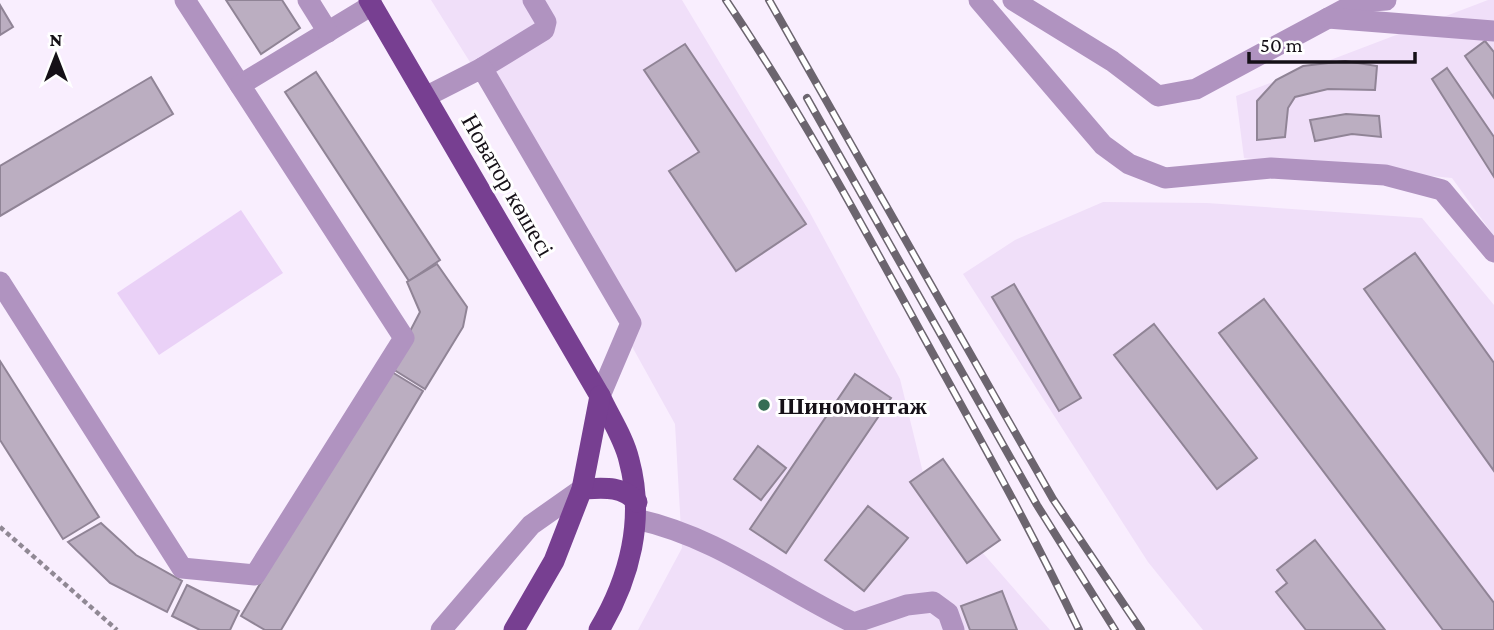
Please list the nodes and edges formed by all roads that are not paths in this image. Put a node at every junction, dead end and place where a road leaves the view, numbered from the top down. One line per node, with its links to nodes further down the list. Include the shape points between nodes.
1 (185, 0): 12 (street)
2 (308, 0): 10 (street)
3 (533, 0): 11 (street, via 546,22 544,30)
4 (979, 0): 14 (street, via 1103,145 1129,164 1165,178 1271,168 1385,175 1443,190)
5 (1013, 0): 8 (street, via 1112,61 1158,96 1196,89)
6 (1385, 0): 8 (street, via 1358,2)
7 (371, 3): 10 (street); 13 (main road, Новатор көшесі)
8 (1328, 18): 9 (street)
9 (1494, 31)
10 (328, 32): 12 (street)
11 (482, 68): 13 (street); 16 (street, via 631,323)
12 (240, 85): 15 (street, via 404,338 255,575 182,568)
13 (426, 96): 16 (main road, Новатор көшесі)
14 (1494, 252)
15 (0, 282)
16 (600, 396): 17 (main road); 18 (main road, Новатор көшесі, via 629,458)
17 (582, 489): 18 (main road, via 629,493); 20 (street, via 531,525); 21 (main road, via 554,561)
18 (637, 511): 19 (street, via 734,554 853,623); 22 (main road, Новатор көшесі, via 630,564)
19 (876, 624): 23 (street, via 907,605 933,602 948,613)
20 (441, 630)
21 (514, 630)
22 (599, 630)
23 (954, 630)

